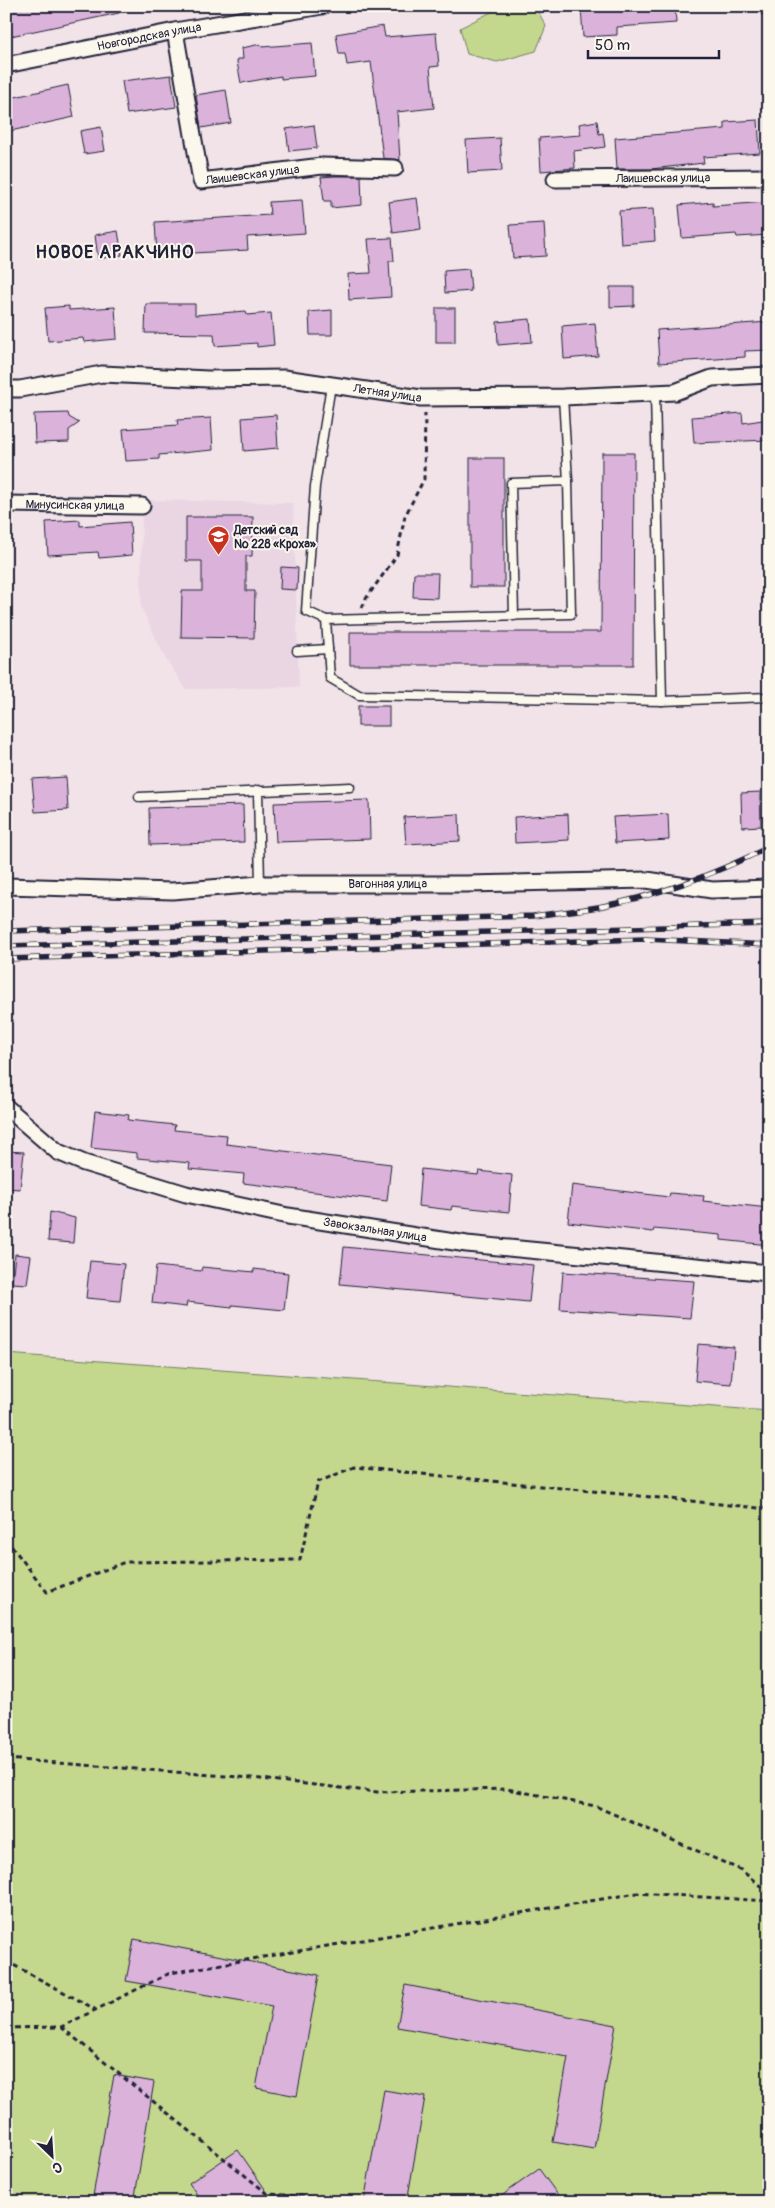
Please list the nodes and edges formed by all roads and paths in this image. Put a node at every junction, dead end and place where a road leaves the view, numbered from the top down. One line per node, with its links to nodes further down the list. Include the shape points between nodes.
1 (322, 6): 2 (street, Новгородская улица)
2 (175, 31): 3 (street, Новгородская улица); 4 (street, Лаишевская улица, via 201,182 322,166)
3 (6, 65)
4 (394, 168)
5 (769, 176): 6 (street, Лаишевская улица)
6 (555, 179)
7 (769, 374): 10 (street, Летняя улица, via 712,378 675,392)
8 (331, 385): 9 (street, Летняя улица, via 284,378 102,374); 12 (street, Летняя улица); 18 (lane, via 315,486 306,610)
9 (6, 389)
10 (655, 393): 11 (street, Летняя улица); 22 (lane)
11 (563, 397): 12 (street, Летняя улица); 13 (lane)
12 (425, 398): 17 (path, via 424,479 404,516 397,554 365,600)
13 (568, 481): 16 (lane, via 571,614); 16 (lane, via 511,482)
14 (6, 504): 15 (street, Минусинская улица)
15 (142, 506)
16 (514, 616): 17 (lane)
17 (358, 619): 18 (lane)
18 (326, 620): 19 (lane)
19 (328, 649): 20 (lane); 22 (lane, via 330,678 359,695)
20 (297, 651)
21 (769, 697): 22 (lane)
22 (662, 701)
23 (350, 787): 24 (lane)
24 (258, 790): 25 (lane); 26 (lane)
25 (139, 797)
26 (260, 884): 27 (street, Вагонная улица, via 172,891); 28 (street, Вагонная улица, via 647,880 712,890)
27 (6, 886)
28 (769, 888)
29 (6, 1107): 30 (street, Завокзальная улица, via 58,1152 186,1194 288,1216 467,1244)
30 (769, 1273)
31 (769, 1509): 32 (path, via 354,1467 318,1482 300,1560 125,1562 47,1592)
32 (6, 1539)
33 (6, 1759): 34 (path, via 252,1778 377,1792 507,1790 595,1806 741,1870)
34 (769, 1893)
35 (769, 1901): 37 (path, via 637,1893 170,1974)
36 (6, 1961): 37 (path)
37 (96, 2010): 38 (path)
38 (61, 2027): 39 (path); 40 (path, via 268,2194)
39 (6, 2028)
40 (388, 2202)

